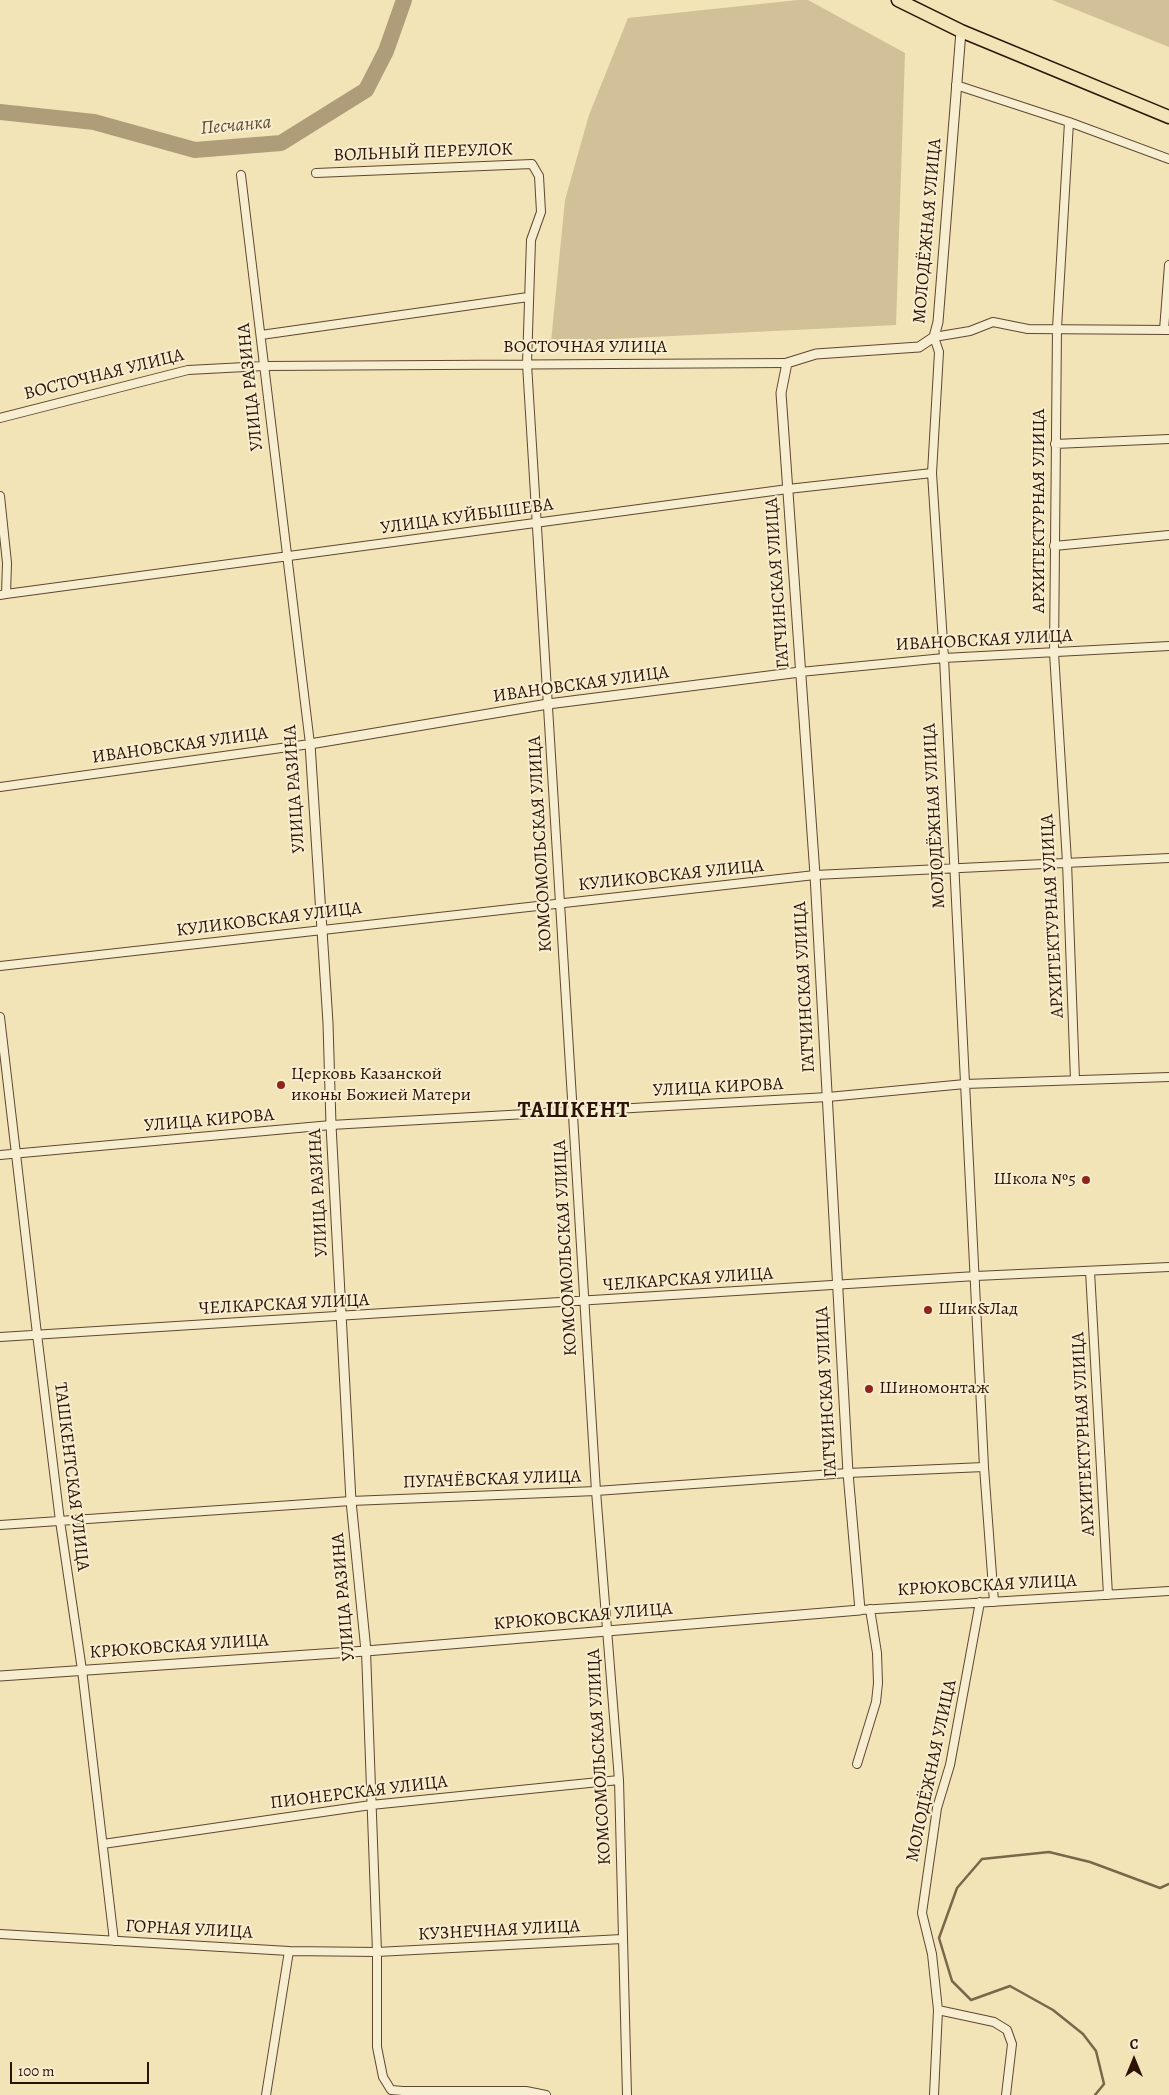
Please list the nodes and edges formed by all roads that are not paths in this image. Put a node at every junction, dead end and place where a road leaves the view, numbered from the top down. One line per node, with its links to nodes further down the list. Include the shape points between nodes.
1 (898, 0): 2 (highway)
2 (960, 31): 3 (street, МОЛОДЁЖНАЯ УЛИЦА); 4 (highway)
3 (956, 85): 5 (street); 15 (street, МОЛОДЁЖНАЯ УЛИЦА, via 938,322)
4 (1169, 117)
5 (1069, 122): 6 (street); 12 (street, АРХИТЕКТУРНАЯ УЛИЦА)
6 (1169, 159)
7 (532, 164): 8 (street, ВОЛЬНЫЙ ПЕРЕУЛОК); 11 (street, КОМСОМОЛЬСКАЯ УЛИЦА, via 539,176 541,212 530,240)
8 (316, 173)
9 (241, 175): 14 (street, УЛИЦА РАЗИНА)
10 (1169, 265): 13 (street)
11 (528, 297): 14 (street); 17 (street, КОМСОМОЛЬСКАЯ УЛИЦА)
12 (1057, 328): 13 (street, ВОСТОЧНАЯ УЛИЦА); 15 (street, ВОСТОЧНАЯ УЛИЦА, via 1028,329 992,322 970,331); 21 (street, АРХИТЕКТУРНАЯ УЛИЦА)
13 (1166, 330)
14 (262, 335): 18 (street, УЛИЦА РАЗИНА)
15 (934, 337): 16 (street, ВОСТОЧНАЯ УЛИЦА, via 919,347 816,354); 22 (street, МОЛОДЁЖНАЯ УЛИЦА, via 939,352)
16 (787, 363): 17 (street, ВОСТОЧНАЯ УЛИЦА); 23 (street, ГАТЧИНСКАЯ УЛИЦА, via 781,393)
17 (527, 364): 18 (street, ВОСТОЧНАЯ УЛИЦА); 25 (street, КОМСОМОЛЬСКАЯ УЛИЦА)
18 (264, 366): 19 (street, ВОСТОЧНАЯ УЛИЦА, via 188,370); 28 (street, УЛИЦА РАЗИНА)
19 (0, 418)
20 (1169, 439): 21 (street)
21 (1054, 444): 27 (street, АРХИТЕКТУРНАЯ УЛИЦА)
22 (932, 473): 23 (street, УЛИЦА КУЙБЫШЕВА); 32 (street, МОЛОДЁЖНАЯ УЛИЦА)
23 (788, 489): 25 (street, УЛИЦА КУЙБЫШЕВА); 33 (street, ГАТЧИНСКАЯ УЛИЦА)
24 (0, 496): 29 (street, via 7,563)
25 (536, 523): 28 (street, УЛИЦА КУЙБЫШЕВА); 34 (street, КОМСОМОЛЬСКАЯ УЛИЦА)
26 (1169, 534): 27 (street)
27 (1054, 546): 31 (street, АРХИТЕКТУРНАЯ УЛИЦА)
28 (287, 557): 29 (street, УЛИЦА КУЙБЫШЕВА); 35 (street, УЛИЦА РАЗИНА)
29 (3, 594)
30 (1169, 646): 31 (street, ИВАНОВСКАЯ УЛИЦА)
31 (1054, 653): 32 (street, ИВАНОВСКАЯ УЛИЦА); 38 (street, АРХИТЕКТУРНАЯ УЛИЦА)
32 (944, 658): 33 (street, ИВАНОВСКАЯ УЛИЦА); 39 (street, МОЛОДЁЖНАЯ УЛИЦА)
33 (800, 672): 34 (street, ИВАНОВСКАЯ УЛИЦА); 40 (street, ГАТЧИНСКАЯ УЛИЦА)
34 (548, 704): 35 (street, ИВАНОВСКАЯ УЛИЦА); 41 (street, КОМСОМОЛЬСКАЯ УЛИЦА)
35 (310, 744): 36 (street, ИВАНОВСКАЯ УЛИЦА); 42 (street, УЛИЦА РАЗИНА)
36 (0, 787)
37 (1169, 858): 38 (street, КУЛИКОВСКАЯ УЛИЦА)
38 (1066, 862): 39 (street, КУЛИКОВСКАЯ УЛИЦА); 46 (street, АРХИТЕКТУРНАЯ УЛИЦА)
39 (953, 867): 40 (street, КУЛИКОВСКАЯ УЛИЦА); 47 (street, МОЛОДЁЖНАЯ УЛИЦА)
40 (815, 875): 41 (street, КУЛИКОВСКАЯ УЛИЦА); 48 (street, ГАТЧИНСКАЯ УЛИЦА)
41 (560, 903): 42 (street, КУЛИКОВСКАЯ УЛИЦА); 49 (street, КОМСОМОЛЬСКАЯ УЛИЦА)
42 (322, 929): 43 (street, КУЛИКОВСКАЯ УЛИЦА); 50 (street, УЛИЦА РАЗИНА)
43 (0, 966)
44 (0, 1017): 51 (street, ТАШКЕНТСКАЯ УЛИЦА)
45 (1169, 1077): 46 (street, УЛИЦА КИРОВА)
46 (1075, 1080): 47 (street, УЛИЦА КИРОВА)
47 (965, 1084): 48 (street, УЛИЦА КИРОВА); 55 (street, МОЛОДЁЖНАЯ УЛИЦА)
48 (828, 1096): 49 (street, УЛИЦА КИРОВА); 56 (street, ГАТЧИНСКАЯ УЛИЦА)
49 (574, 1112): 50 (street, УЛИЦА КИРОВА); 57 (street, КОМСОМОЛЬСКАЯ УЛИЦА)
50 (331, 1125): 51 (street, УЛИЦА КИРОВА); 58 (street, УЛИЦА РАЗИНА)
51 (18, 1154): 52 (street, УЛИЦА КИРОВА); 59 (street, ТАШКЕНТСКАЯ УЛИЦА)
52 (0, 1155)
53 (1169, 1267): 54 (street, ЧЕЛКАРСКАЯ УЛИЦА)
54 (1090, 1271): 55 (street, ЧЕЛКАРСКАЯ УЛИЦА); 68 (street, АРХИТЕКТУРНАЯ УЛИЦА)
55 (976, 1276): 56 (street, ЧЕЛКАРСКАЯ УЛИЦА); 61 (street, МОЛОДЁЖНАЯ УЛИЦА)
56 (837, 1285): 57 (street, ЧЕЛКАРСКАЯ УЛИЦА); 62 (street, ГАТЧИНСКАЯ УЛИЦА)
57 (584, 1302): 58 (street, ЧЕЛКАРСКАЯ УЛИЦА); 63 (street, КОМСОМОЛЬСКАЯ УЛИЦА)
58 (341, 1317): 59 (street, ЧЕЛКАРСКАЯ УЛИЦА); 64 (street, УЛИЦА РАЗИНА)
59 (37, 1334): 60 (street, ЧЕЛКАРСКАЯ УЛИЦА); 65 (street, ТАШКЕНТСКАЯ УЛИЦА)
60 (0, 1337)
61 (984, 1467): 62 (street, ПУГАЧЁВСКАЯ УЛИЦА); 70 (street, МОЛОДЁЖНАЯ УЛИЦА)
62 (848, 1473): 63 (street, ПУГАЧЁВСКАЯ УЛИЦА); 72 (street, ГАТЧИНСКАЯ УЛИЦА)
63 (596, 1491): 64 (street, ПУГАЧЁВСКАЯ УЛИЦА); 73 (street, КОМСОМОЛЬСКАЯ УЛИЦА)
64 (352, 1501): 65 (street, ПУГАЧЁВСКАЯ УЛИЦА); 74 (street, УЛИЦА РАЗИНА)
65 (60, 1521): 66 (street, ПУГАЧЁВСКАЯ УЛИЦА); 75 (street, ТАШКЕНТСКАЯ УЛИЦА)
66 (0, 1525)
67 (1169, 1591): 68 (street, КРЮКОВСКАЯ УЛИЦА)
68 (1108, 1595): 70 (street, КРЮКОВСКАЯ УЛИЦА)
69 (980, 1602): 70 (street, КРЮКОВСКАЯ УЛИЦА); 71 (street, КРЮКОВСКАЯ УЛИЦА); 86 (street, МОЛОДЁЖНАЯ УЛИЦА, via 954,1746 937,1808 922,1913 932,1954)
70 (994, 1602)
71 (870, 1609): 72 (street, КРЮКОВСКАЯ УЛИЦА); 77 (street, via 878,1683 876,1702)
72 (860, 1610): 73 (street, КРЮКОВСКАЯ УЛИЦА)
73 (609, 1632): 74 (street, КРЮКОВСКАЯ УЛИЦА); 78 (street, КОМСОМОЛЬСКАЯ УЛИЦА)
74 (366, 1651): 75 (street, КРЮКОВСКАЯ УЛИЦА); 79 (street, УЛИЦА РАЗИНА)
75 (82, 1670): 76 (street, КРЮКОВСКАЯ УЛИЦА); 80 (street, ТАШКЕНТСКАЯ УЛИЦА)
76 (0, 1676)
77 (857, 1764)
78 (619, 1780): 79 (street, ПИОНЕРСКАЯ УЛИЦА); 82 (street, КОМСОМОЛЬСКАЯ УЛИЦА)
79 (371, 1805): 80 (street, ПИОНЕРСКАЯ УЛИЦА); 85 (street, УЛИЦА РАЗИНА)
80 (103, 1844): 83 (street, ТАШКЕНТСКАЯ УЛИЦА)
81 (0, 1934): 83 (street, ГОРНАЯ УЛИЦА)
82 (622, 1939): 85 (street, КУЗНЕЧНАЯ УЛИЦА); 89 (street, КОМСОМОЛЬСКАЯ УЛИЦА)
83 (114, 1941): 84 (street, ГОРНАЯ УЛИЦА)
84 (289, 1951): 85 (street, ГОРНАЯ УЛИЦА); 87 (street)
85 (377, 1952): 88 (street, УЛИЦА РАЗИНА, via 377,2047 383,2077 391,2090 526,2091)
86 (938, 2010): 90 (street, МОЛОДЁЖНАЯ УЛИЦА); 91 (street, via 994,2022 1007,2030 1012,2044)
87 (266, 2095)
88 (546, 2095)
89 (627, 2095)
90 (934, 2095)
91 (1006, 2095)

